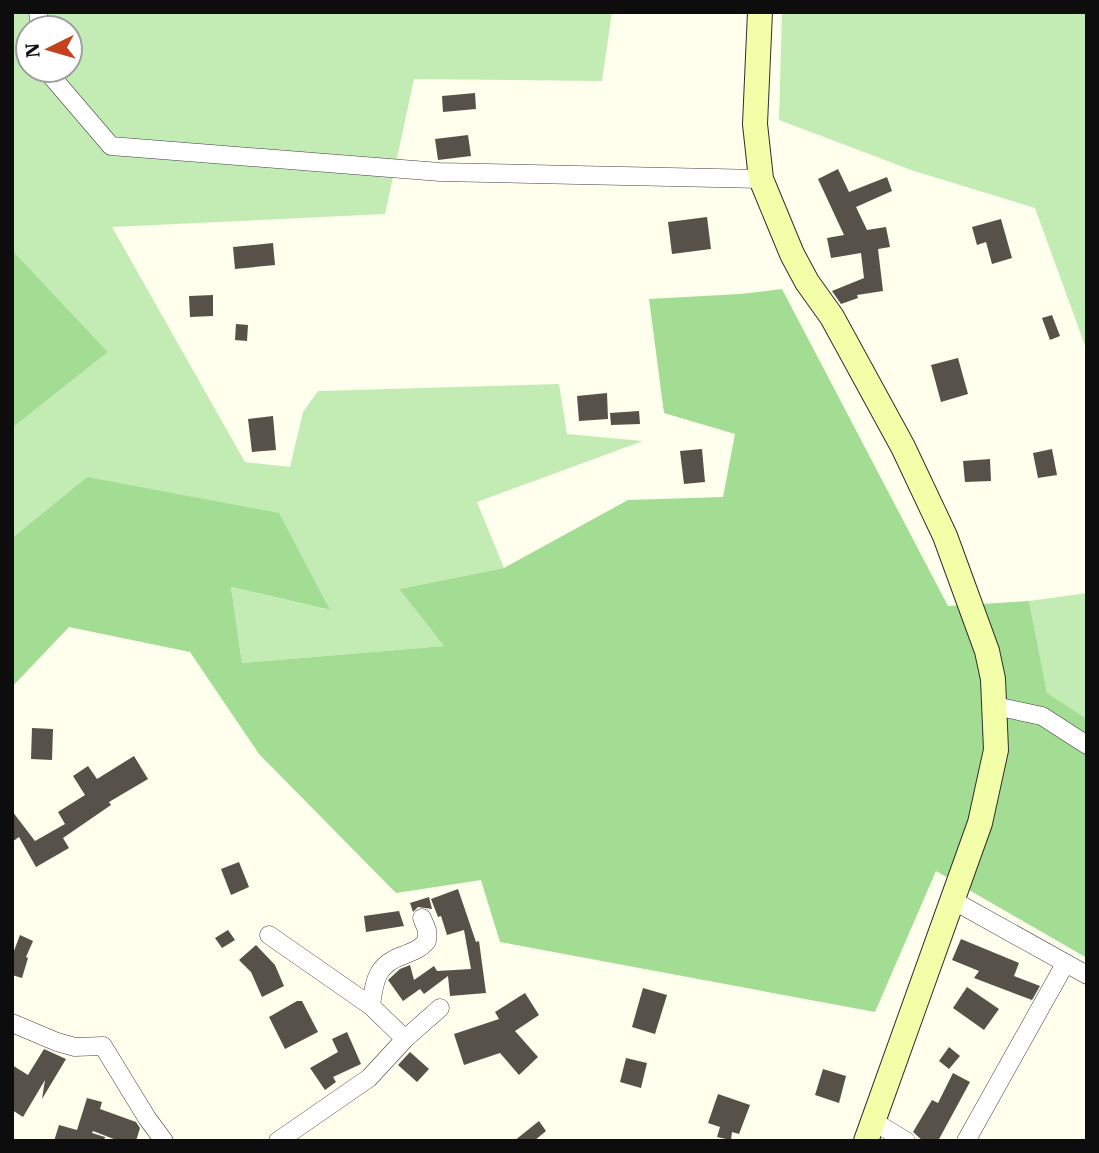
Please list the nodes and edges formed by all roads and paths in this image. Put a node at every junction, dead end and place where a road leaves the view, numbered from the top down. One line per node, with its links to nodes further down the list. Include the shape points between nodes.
1 (760, 12): 3 (street, via 754,124)
2 (58, 84): 3 (street, via 111,146 440,172)
3 (761, 179): 4 (street, via 792,254 903,447 945,536 987,651)
4 (995, 706): 5 (street, via 1042,716); 6 (street, via 996,750 991,774)
5 (1087, 745)
6 (954, 901): 9 (street); 15 (street)
7 (422, 918): 11 (street, via 428,941 378,972)
8 (268, 935): 11 (street)
9 (1065, 964): 10 (street); 19 (street)
10 (1087, 975)
11 (371, 1006): 14 (street)
12 (440, 1007): 14 (street)
13 (12, 1023): 16 (street, via 75,1047 103,1046)
14 (405, 1039): 17 (street, via 369,1078)
15 (869, 1131): 18 (street)
16 (163, 1141)
17 (278, 1141)
18 (906, 1141)
19 (966, 1141)

